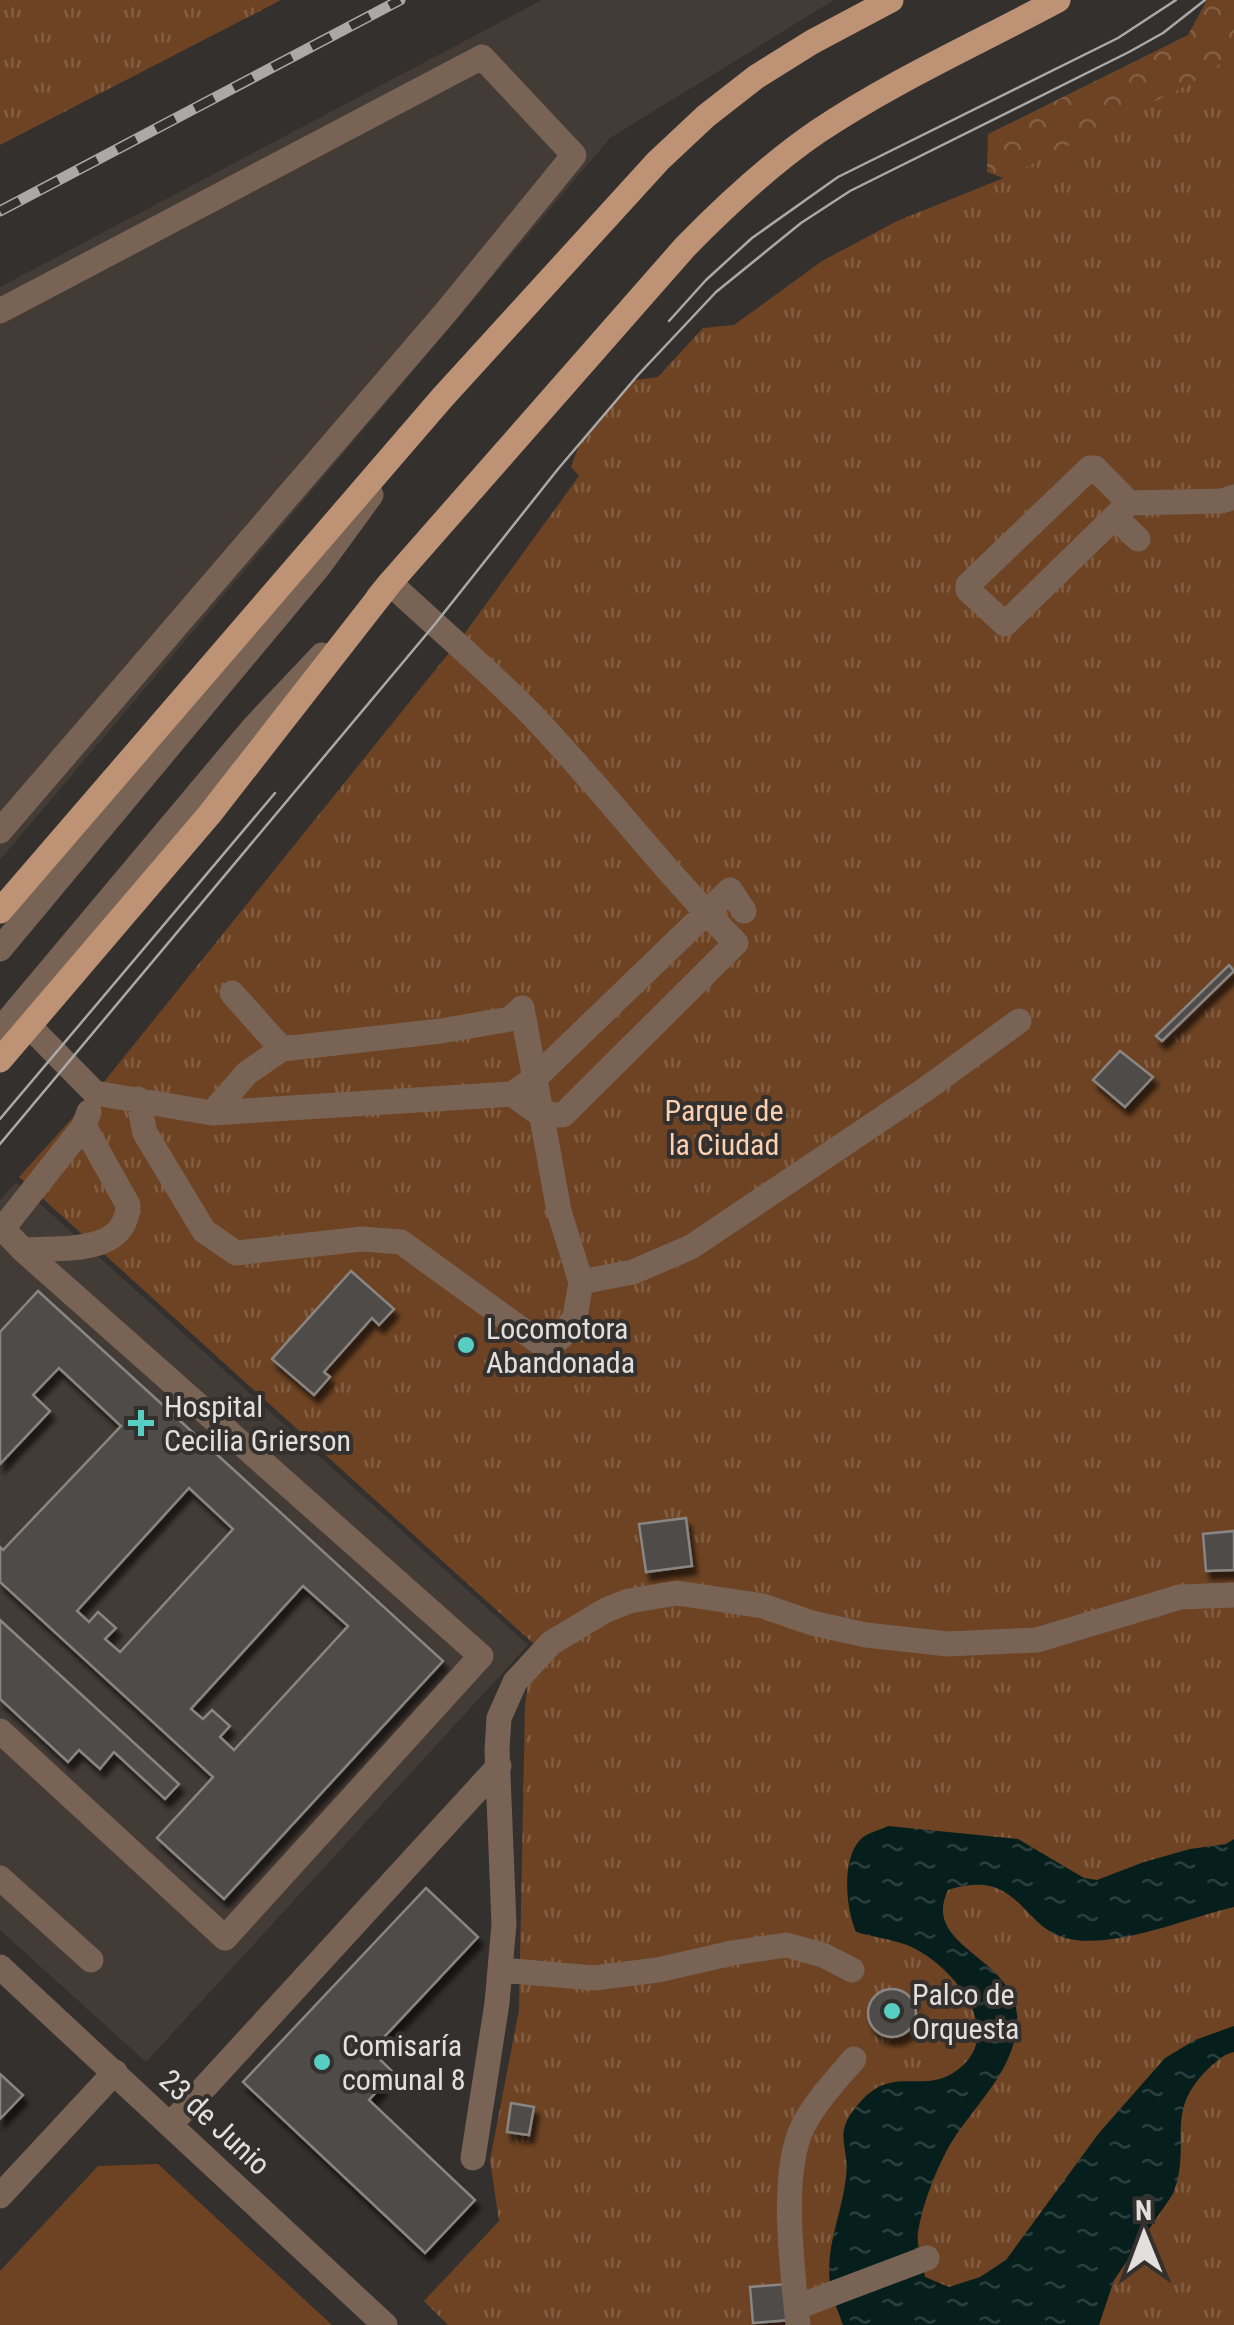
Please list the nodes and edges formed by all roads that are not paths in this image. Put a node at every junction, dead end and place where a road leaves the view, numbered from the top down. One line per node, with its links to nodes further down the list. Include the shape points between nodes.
1 (891, 0): 4 (main road, via 784,60 706,116 598,224)
2 (1058, 0): 8 (main road, via 863,103 731,200)
3 (0, 311): 9 (street, via 482,57 574,155)
4 (442, 398): 11 (main road); 13 (street, via 320,565)
5 (1234, 498): 6 (street)
6 (1122, 510): 6 (street, via 1090,468 968,590 1008,623); 7 (street)
7 (1138, 540)
8 (390, 583): 12 (street, via 532,715); 16 (main road, via 209,815); 17 (street, via 254,727)
9 (0, 831)
10 (744, 910): 12 (street, via 730,890)
11 (0, 911)
12 (704, 911): 20 (street); 25 (street, via 736,942 562,1115)
13 (0, 948)
14 (232, 993): 18 (street)
15 (1018, 1021): 29 (street, via 692,1247 633,1272)
16 (29, 1026): 19 (main road); 21 (street)
17 (0, 1030)
18 (282, 1049): 20 (street, via 442,1031 510,1019 522,1008); 24 (street, via 247,1073)
19 (0, 1060)
20 (534, 1079): 22 (street); 25 (street)
21 (95, 1093): 23 (street); 26 (street)
22 (512, 1094): 24 (street); 25 (street)
23 (138, 1098): 24 (street); 29 (street, via 145,1133 204,1231 236,1254 362,1239 401,1242 547,1348 576,1317)
24 (212, 1113)
25 (540, 1114): 29 (street, via 559,1211)
26 (84, 1126): 27 (street); 28 (street, via 128,1205 127,1219 104,1243)
27 (1, 1230): 28 (street)
28 (23, 1250): 31 (street, via 481,1656 225,1938)
29 (582, 1282)
30 (1234, 1595): 32 (street, via 1180,1597 1037,1640 948,1644 866,1635 690,1594 628,1601 551,1643 515,1682 499,1718)
31 (0, 1730)
32 (499, 1766): 36 (street); 40 (street)
33 (0, 1878): 34 (street)
34 (91, 1960)
35 (0, 1968): 39 (street, 23 de Junio)
36 (500, 1970): 37 (street, via 594,1978 786,1945); 41 (street)
37 (852, 1970)
38 (854, 2059): 44 (street, via 823,2094 794,2159 790,2224)
39 (115, 2072): 40 (street, 23 de Junio); 42 (street)
40 (170, 2125): 45 (street, 23 de Junio)
41 (472, 2158)
42 (0, 2196)
43 (927, 2258): 44 (street, via 828,2296)
44 (797, 2316)
45 (385, 2325)

